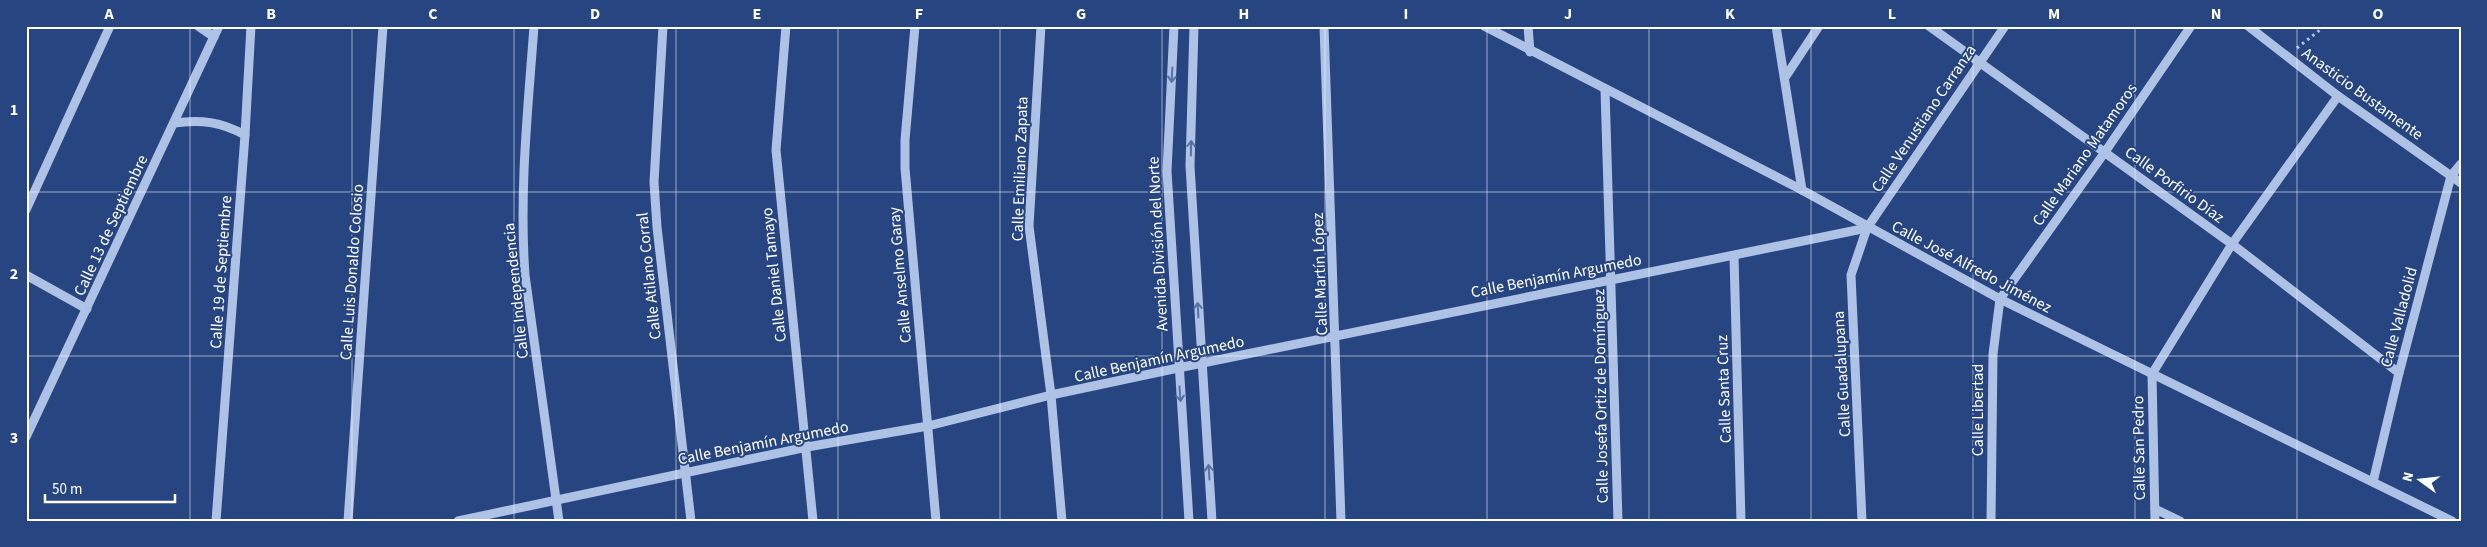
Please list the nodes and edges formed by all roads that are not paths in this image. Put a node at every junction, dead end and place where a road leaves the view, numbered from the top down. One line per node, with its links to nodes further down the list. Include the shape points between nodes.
1 (110, 26): 35 (street)
2 (198, 26): 22 (street)
3 (219, 26): 22 (street, Calle 13 de Septiembre)
4 (251, 26): 29 (street, Calle 19 de Septiembre)
5 (383, 26): 57 (street, Calle Luis Donaldo Colosio)
6 (534, 26): 54 (street, Calle Independencia, via 522,199 523,238 525,275)
7 (663, 26): 52 (street, Calle Atilano Corral, via 654,182)
8 (786, 26): 51 (street, Calle Daniel Tamayo, via 776,150)
9 (915, 26): 49 (street, Calle Anselmo Garay, via 905,168)
10 (1041, 26): 48 (street, Calle Emiliano Zapata, via 1029,226)
11 (1174, 26): 45 (street, Avenida División del Norte, one-way to 45, via 1167,171)
12 (1194, 26): 44 (street, one-way to 12, via 1190,166)
13 (1324, 26): 43 (street, Calle Martín López)
14 (1484, 26): 23 (street, Calle José Alfredo Jiménez)
15 (1528, 26): 23 (street)
16 (1776, 26): 25 (street)
17 (1820, 26): 25 (street)
18 (1929, 26): 24 (street, Calle Porfirio Díaz)
19 (2004, 26): 24 (street, Calle Venustiano Carranza)
20 (2191, 26): 30 (street, Calle Mariano Matamoros)
21 (2248, 26): 27 (street, Anasticio Bustamente)
22 (214, 37): 28 (street, Calle 13 de Septiembre)
23 (1530, 52): 26 (street, Calle José Alfredo Jiménez)
24 (1978, 62): 30 (street, Calle Porfirio Díaz); 36 (street, Calle Venustiano Carranza)
25 (1786, 76): 34 (street)
26 (1605, 90): 34 (street, Calle José Alfredo Jiménez); 40 (street, Calle Josefa Ortiz de Domínguez)
27 (2338, 96): 32 (street, Anasticio Bustamente); 37 (street)
28 (174, 123): 29 (street, via 211,121); 42 (street, Calle 13 de Septiembre)
29 (245, 135): 56 (street, Calle 19 de Septiembre)
30 (2105, 152): 37 (street, Calle Porfirio Díaz); 41 (street, Calle Mariano Matamoros)
31 (2461, 164): 32 (street, Calle Valladolid)
32 (2451, 176): 33 (street, Anasticio Bustamente); 46 (street, Calle Valladolid)
33 (2461, 183)
34 (1802, 190): 36 (street, Calle José Alfredo Jiménez)
35 (26, 210)
36 (1867, 228): 38 (street, Calle Benjamín Argumedo); 41 (street, Calle José Alfredo Jiménez); 69 (street, Calle Guadalupana, via 1851,275)
37 (2232, 244): 46 (street, Calle Porfirio Díaz); 47 (street)
38 (1734, 256): 40 (street, Calle Benjamín Argumedo); 68 (street, Calle Santa Cruz)
39 (26, 274): 42 (street)
40 (1612, 278): 43 (street, Calle Benjamín Argumedo); 67 (street, Calle Josefa Ortiz de Domínguez)
41 (2000, 299): 47 (street, Calle José Alfredo Jiménez); 70 (street, Calle Libertad, via 1992,354)
42 (88, 309): 50 (street, Calle 13 de Septiembre)
43 (1336, 335): 44 (street, Calle Benjamín Argumedo); 66 (street, Calle Martín López)
44 (1202, 364): 45 (street, Calle Benjamín Argumedo); 65 (street, one-way to 44)
45 (1178, 368): 48 (street, Calle Benjamín Argumedo); 64 (street, Avenida División del Norte, one-way to 64)
46 (2399, 373): 53 (street, Calle Valladolid)
47 (2152, 374): 53 (street, Calle José Alfredo Jiménez); 55 (street, Calle San Pedro)
48 (1051, 396): 49 (street, Calle Benjamín Argumedo); 63 (street, Calle Emiliano Zapata)
49 (928, 426): 51 (street, Calle Benjamín Argumedo); 62 (street, Calle Anselmo Garay)
50 (26, 437)
51 (807, 447): 52 (street, Calle Benjamín Argumedo); 61 (street, Calle Daniel Tamayo)
52 (687, 473): 54 (street, Calle Benjamín Argumedo); 60 (street, Calle Atilano Corral)
53 (2373, 482): 73 (street, Calle José Alfredo Jiménez)
54 (557, 500): 58 (street, Calle Benjamín Argumedo); 59 (street, Calle Independencia)
55 (2155, 509): 71 (street, Calle San Pedro); 72 (street)
56 (216, 521)
57 (348, 521)
58 (458, 521)
59 (559, 521)
60 (691, 521)
61 (813, 521)
62 (936, 521)
63 (1062, 521)
64 (1190, 521)
65 (1212, 521)
66 (1341, 521)
67 (1618, 521)
68 (1742, 521)
69 (1862, 521)
70 (1992, 521)
71 (2155, 521)
72 (2180, 521)
73 (2452, 521)

